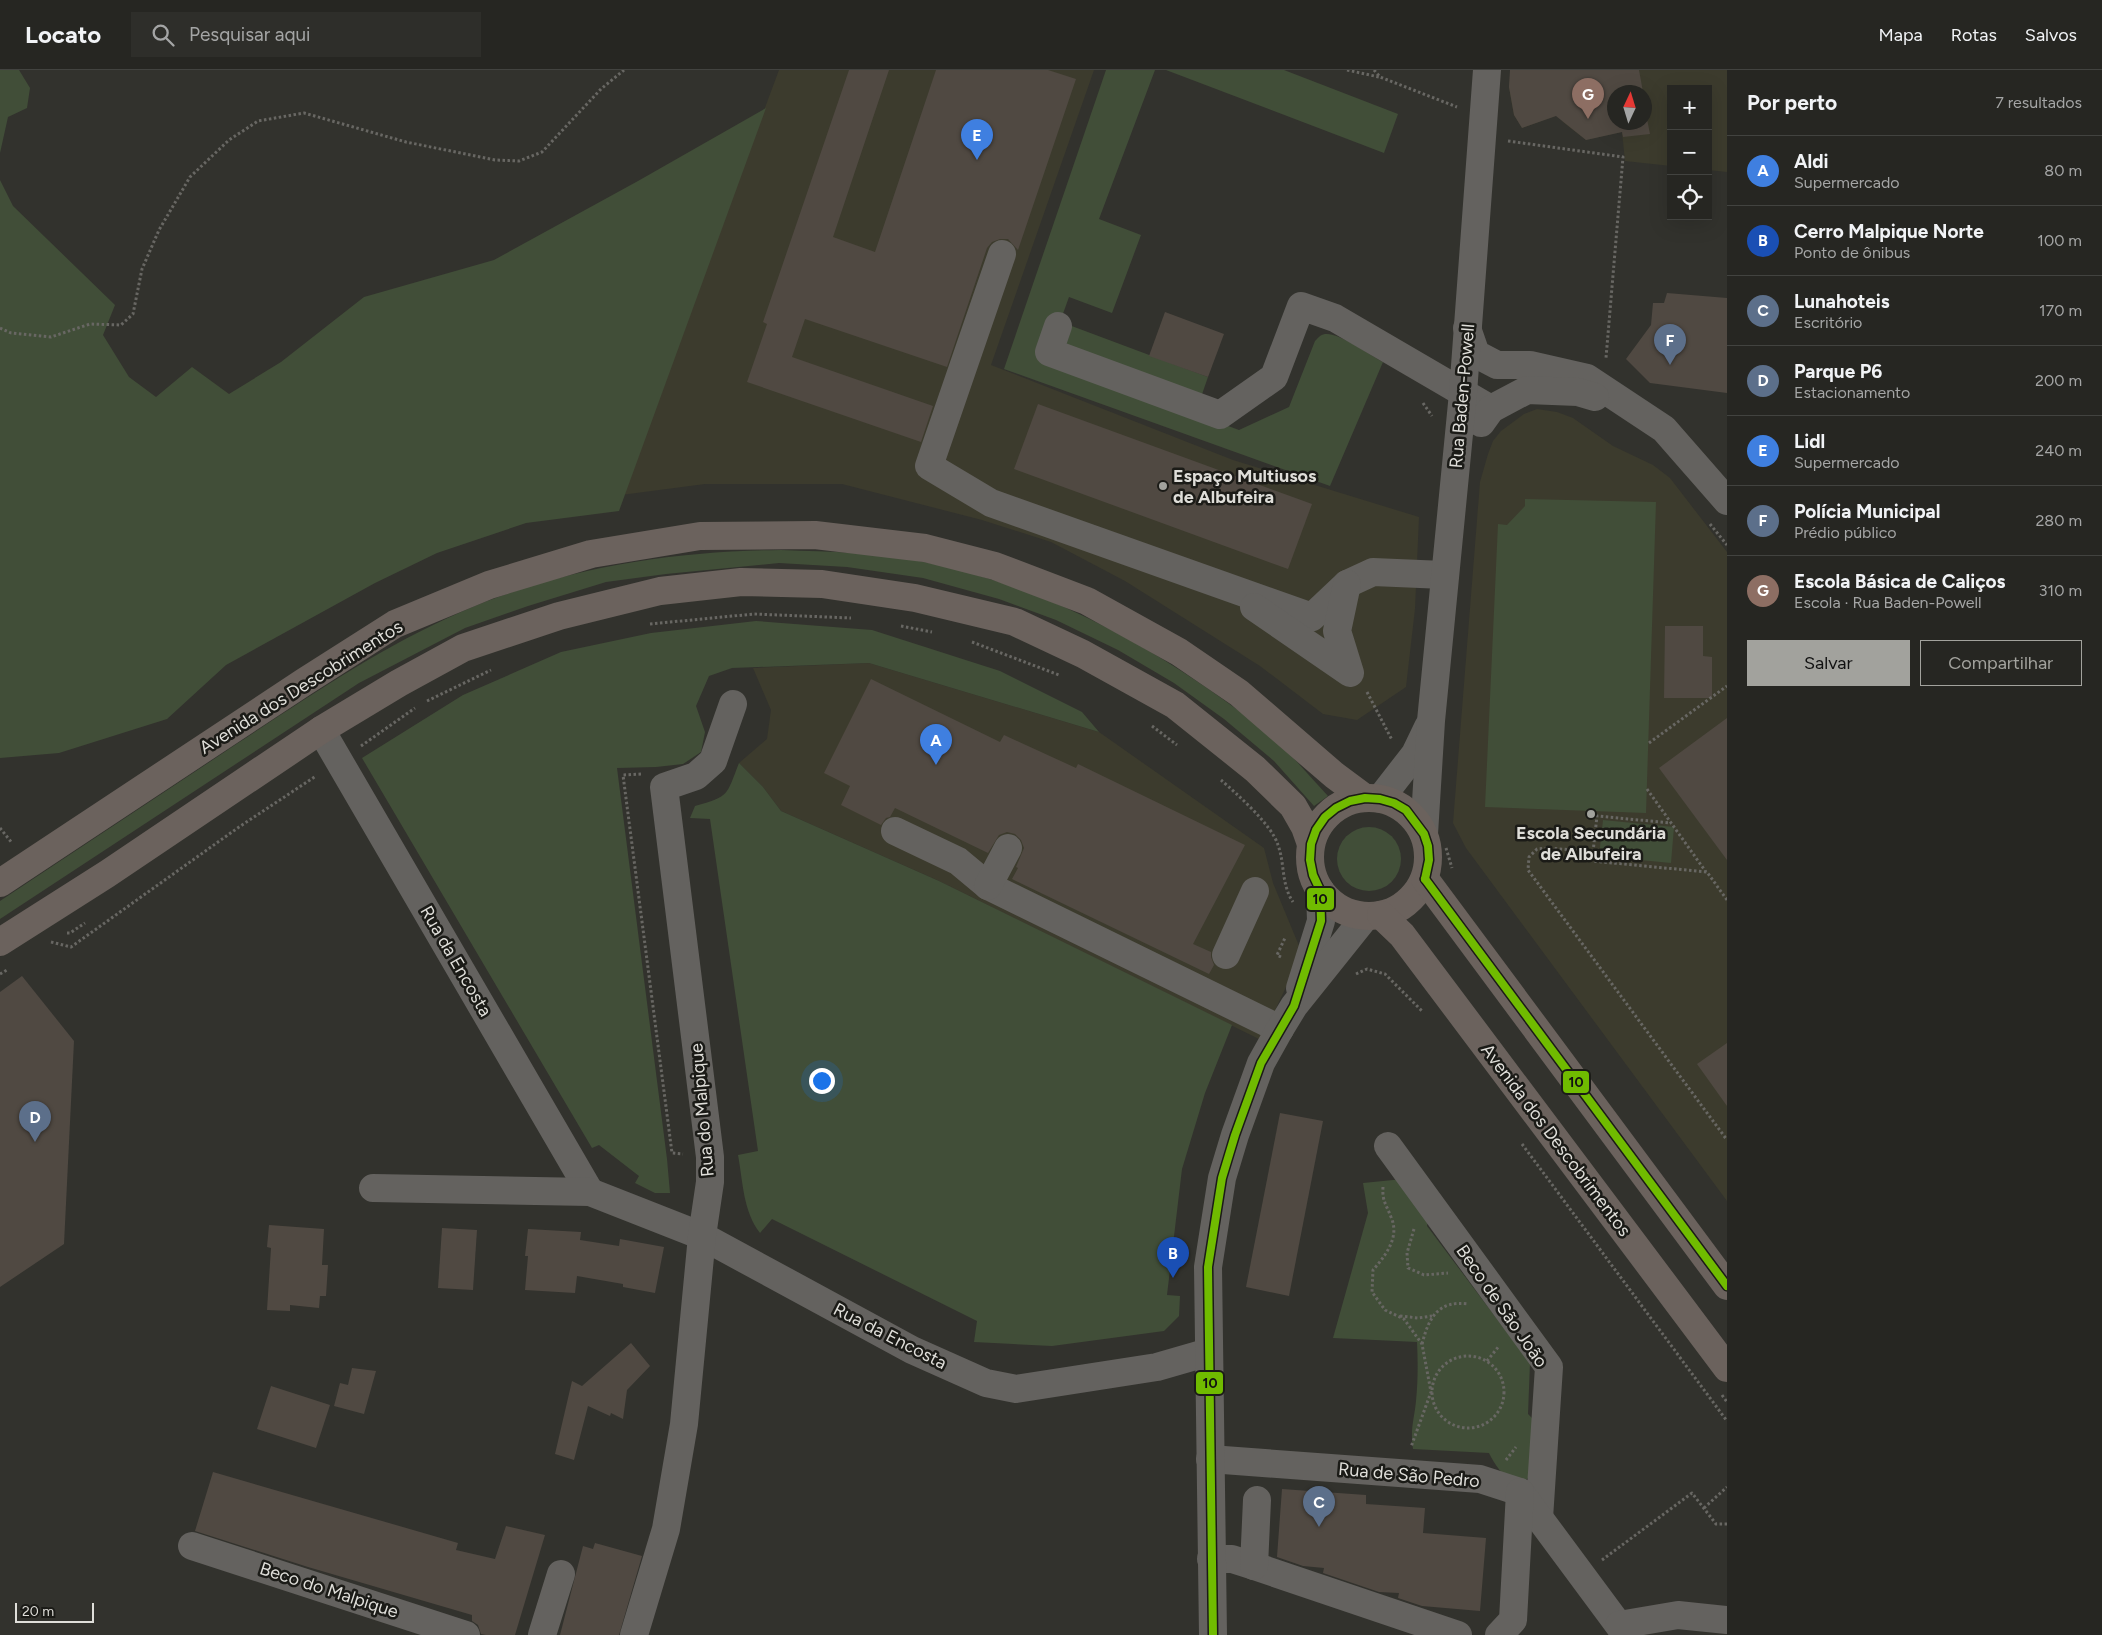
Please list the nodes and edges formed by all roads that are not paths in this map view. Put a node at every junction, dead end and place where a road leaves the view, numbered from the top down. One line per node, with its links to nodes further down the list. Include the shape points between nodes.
1 (1487, 70): 4 (street, Rua Baden-Powell)
2 (1002, 254): 13 (street, via 929,466 991,504)
3 (1058, 326): 6 (street, via 1048,352 1220,415 1274,377 1301,306 1335,318)
4 (1467, 328): 5 (street, via 1476,354); 6 (street, Rua Baden-Powell)
5 (1497, 365): 6 (street, via 1474,379); 7 (street, via 1530,365 1587,378)
6 (1463, 393): 8 (street); 9 (street, Rua Baden-Powell)
7 (1627, 406): 8 (street, via 1578,392 1527,390); 10 (street, via 1664,429)
8 (1491, 409): 9 (street, via 1474,431)
9 (1456, 465): 11 (street, Rua Baden-Powell)
10 (1727, 501)
11 (1444, 575): 12 (street, via 1373,572); 15 (street, Rua Baden-Powell)
12 (1347, 584): 13 (street, via 1312,617); 13 (street, via 1337,631 1350,673)
13 (1226, 587)
14 (733, 704): 35 (street, Rua do Malpique, via 713,761 696,776 664,788 710,1157 710,1182)
15 (1431, 721): 17 (street, Rua Baden-Powell, via 1415,754); 19 (street, Rua Baden-Powell)
16 (321, 730): 20 (main road, via 463,648 559,616 660,591 741,582 822,584 916,598 1016,622 1083,654 1175,706 1255,769 1293,806); 28 (main road); 34 (street, Rua da Encosta)
17 (1372, 798): 19 (main road, via 1394,803 1406,810); 20 (main road, via 1350,801 1336,808 1321,824); 23 (main road, Avenida dos Descobrimentos, via 1334,775 1240,693 1179,652 1087,601 995,566 925,548 815,535 700,536 591,554 489,585 395,624)
18 (895, 830): 24 (street, via 958,861)
19 (1434, 838): 22 (main road, via 1428,846)
20 (1311, 844): 25 (main road, via 1311,868)
21 (1008, 848): 24 (street)
22 (1425, 879): 27 (main road, via 1415,896 1400,908); 36 (main road)
23 (0, 883)
24 (988, 886): 31 (street)
25 (1320, 890): 27 (main road, via 1332,903 1348,912); 30 (street, via 1321,921)
26 (1255, 891): 29 (street)
27 (1374, 916): 30 (street); 38 (main road, Avenida dos Descobrimentos, via 1402,935)
28 (0, 942)
29 (1226, 955)
30 (1294, 1006): 31 (street)
31 (1280, 1028): 37 (street, via 1261,1063 1222,1178 1208,1267)
32 (1388, 1146): 42 (street, Beco de São João, via 1549,1367)
33 (373, 1188): 34 (street, Rua da Encosta)
34 (590, 1192): 35 (street, Rua da Encosta)
35 (702, 1236): 37 (street, Rua da Encosta, via 912,1350 986,1383 1016,1389 1157,1367); 51 (street, Rua do Malpique, via 684,1424 666,1529)
36 (1727, 1286)
37 (1208, 1352): 39 (street)
38 (1724, 1381)
39 (1210, 1459): 40 (street, Rua de São Pedro, via 1480,1479); 44 (street)
40 (1520, 1492): 42 (street); 54 (street, via 1513,1620)
41 (1257, 1500): 45 (street)
42 (1539, 1518): 48 (street)
43 (192, 1546): 49 (street, Beco do Malpique)
44 (1211, 1559): 45 (street, via 1232,1559); 52 (street)
45 (1254, 1566): 53 (street)
46 (562, 1574): 50 (street)
47 (1727, 1620): 48 (street, via 1678,1615)
48 (1622, 1630)
49 (466, 1635)
50 (542, 1635)
51 (634, 1635)
52 (1213, 1635)
53 (1458, 1635)
54 (1499, 1635)

